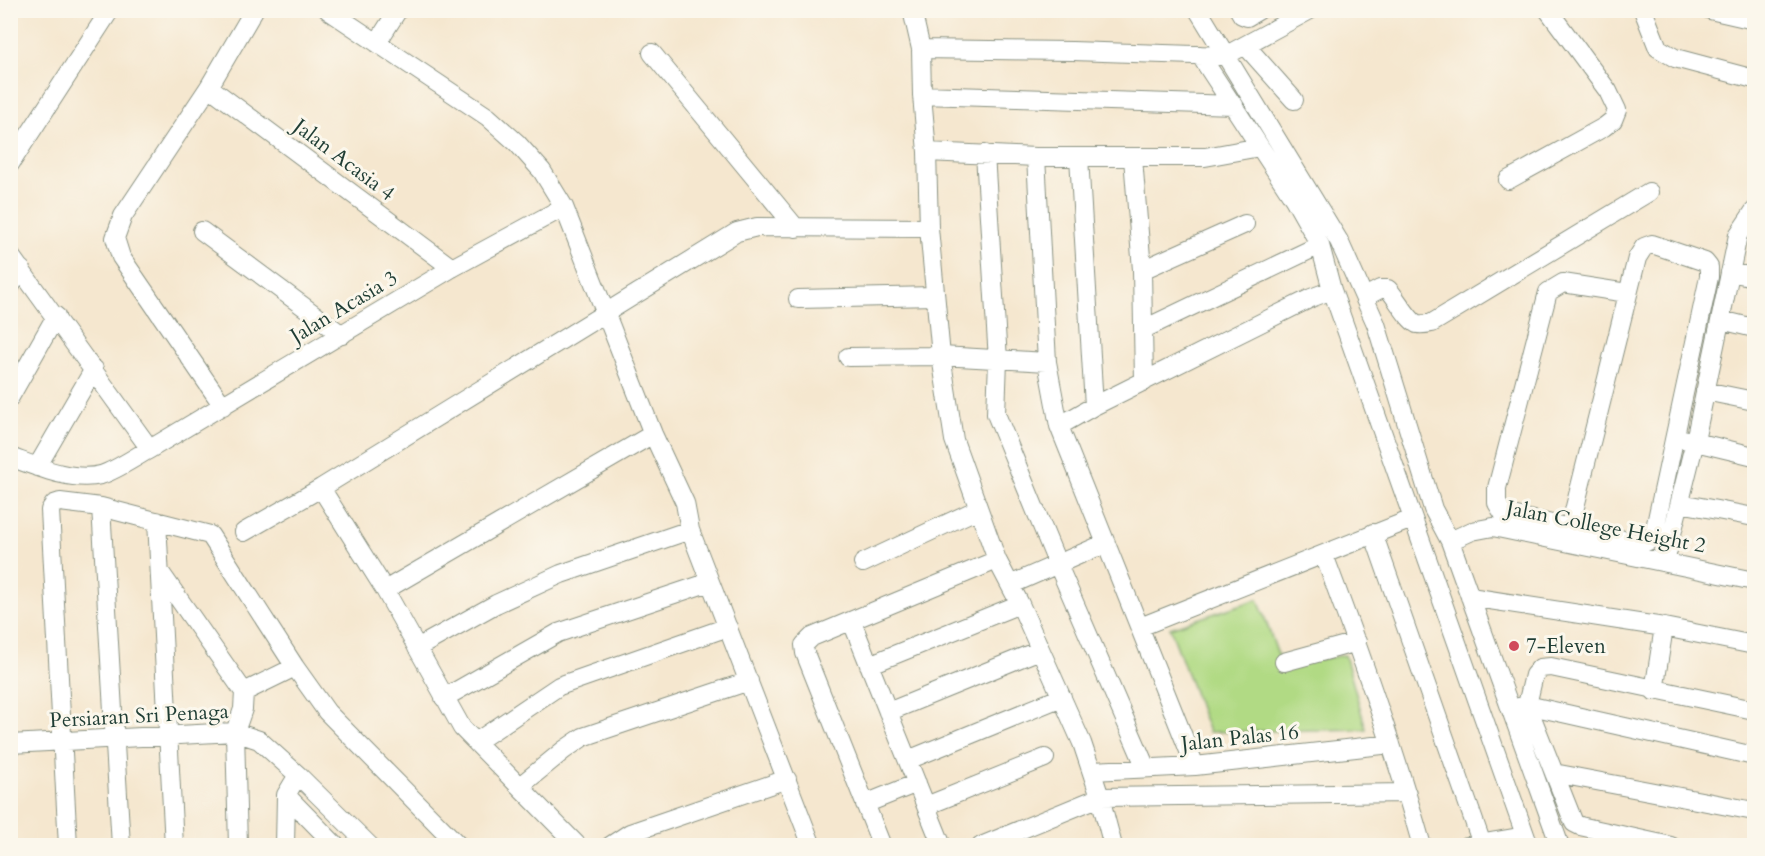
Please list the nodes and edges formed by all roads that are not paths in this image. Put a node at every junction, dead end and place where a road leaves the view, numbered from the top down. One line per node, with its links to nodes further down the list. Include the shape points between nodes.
1 (110, 10): 31 (street)
2 (254, 10): 21 (street)
3 (328, 10): 14 (street)
4 (398, 10): 14 (street)
5 (912, 10): 16 (street)
6 (1198, 10): 19 (street)
7 (1239, 10): 8 (street, via 1247,17)
8 (1259, 10)
9 (1310, 10): 15 (street)
10 (1548, 10): 32 (street, via 1608,91 1617,110 1604,127)
11 (1643, 10): 20 (street, via 1658,48 1675,58)
12 (1710, 10): 13 (street)
13 (1755, 20)
14 (377, 43): 34 (street, via 488,117 542,171)
15 (1246, 46): 19 (street); 23 (street)
16 (921, 49): 18 (street); 22 (street)
17 (652, 53): 37 (street)
18 (1200, 55): 19 (street); 24 (street)
19 (1225, 56): 50 (street, via 1339,241)
20 (1755, 79)
21 (209, 87): 42 (street, Jalan Acasia 4); 67 (street, via 123,216 115,238 121,257)
22 (922, 95): 24 (street); 26 (street)
23 (1294, 100)
24 (1234, 105): 25 (street)
25 (1260, 147): 30 (street, via 1204,157); 40 (street)
26 (927, 152): 27 (street); 38 (street)
27 (985, 154): 28 (street); 60 (street)
28 (1036, 157): 29 (street); 61 (street)
29 (1079, 157): 30 (street); 68 (street)
30 (1133, 158): 43 (street)
31 (10, 164)
32 (1508, 180)
33 (1649, 192): 50 (street, via 1432,323 1413,322 1388,289)
34 (564, 207): 42 (street, Jalan Acasia 3); 52 (street)
35 (1754, 211): 44 (street, via 1738,235)
36 (1245, 224): 43 (street)
37 (796, 228): 38 (street); 52 (street, via 737,231)
38 (929, 228): 49 (street)
39 (202, 231): 57 (street)
40 (1320, 245): 47 (street); 56 (street)
41 (16, 262): 46 (street); 53 (street)
42 (453, 268): 57 (street, Jalan Acasia 3)
43 (1142, 270): 56 (street)
44 (1730, 272): 45 (street); 54 (street)
45 (1755, 277)
46 (10, 287)
47 (1332, 290): 63 (street); 82 (street)
48 (1627, 293): 71 (street, via 1637,258 1644,247 1652,244 1705,262 1709,267); 84 (street); 84 (street, via 1563,283 1548,292 1497,488 1497,503 1503,513)
49 (935, 296): 51 (street); 58 (street)
50 (1365, 297): 88 (street, via 1433,509)
51 (798, 299)
52 (606, 312): 70 (street); 77 (street)
53 (56, 316): 62 (street); 65 (street)
54 (1721, 320): 55 (street); 64 (street)
55 (1755, 328)
56 (1144, 329): 63 (street)
57 (342, 335): 67 (street, Jalan Acasia 3)
58 (941, 356): 59 (street); 60 (street); 80 (street, via 954,440)
59 (848, 357)
60 (998, 360): 61 (street); 94 (street, via 996,414)
61 (1047, 362): 69 (street)
62 (94, 369): 73 (street); 76 (street)
63 (1144, 382): 68 (street)
64 (1705, 391): 66 (street); 72 (street)
65 (10, 397)
66 (1755, 401)
67 (223, 406): 73 (street, Jalan Acasia 3)
68 (1094, 406): 69 (street)
69 (1059, 426): 89 (street)
70 (653, 434): 85 (street, via 685,502); 99 (street)
71 (1675, 437): 72 (street); 84 (street, via 1650,540 1642,544)
72 (1695, 441): 74 (street); 78 (street)
73 (150, 449): 76 (street, Jalan Acasia 3, via 102,474 82,477)
74 (1755, 456)
75 (10, 457): 76 (street, Jalan Acasia 3)
76 (37, 467)
77 (321, 488): 86 (street); 99 (street)
78 (1680, 503): 81 (street); 93 (street)
79 (101, 507): 83 (street); 123 (street); 124 (street, via 60,502 50,510)
80 (978, 509): 91 (street); 92 (street)
81 (1755, 518)
82 (1412, 519): 87 (street); 145 (street)
83 (157, 521): 95 (street); 112 (street, via 210,535)
84 (1570, 527)
85 (690, 530): 97 (street); 108 (street, via 561,574 496,604)
86 (244, 532)
87 (1373, 533): 90 (street); 147 (street)
88 (1450, 542): 93 (street, Jalan College Height 2, via 1472,531 1493,527); 100 (street)
89 (1106, 543): 94 (street); 104 (street)
90 (1324, 555): 104 (street); 106 (street)
91 (997, 560): 98 (street); 102 (street)
92 (863, 562)
93 (1665, 562): 96 (street, Jalan College Height 2)
94 (1058, 565): 98 (street); 132 (street)
95 (159, 571): 115 (street); 122 (street)
96 (1755, 581)
97 (710, 582): 103 (street); 117 (street, via 558,633)
98 (1010, 585): 101 (street)
99 (385, 590): 108 (street)
100 (1470, 597): 105 (street); 118 (street)
101 (1020, 604): 109 (street); 111 (street)
102 (852, 622): 111 (street); 142 (street, via 804,645)
103 (728, 627): 113 (street); 125 (street, via 559,686)
104 (1140, 627): 131 (street)
105 (1664, 627): 107 (street); 114 (street)
106 (1357, 642): 110 (street); 127 (street)
107 (1755, 645)
108 (417, 648): 117 (street)
109 (1040, 650): 116 (street); 120 (street)
110 (1284, 662)
111 (869, 665): 120 (street)
112 (295, 667): 115 (street); 155 (street, via 327,712)
113 (749, 681): 136 (street); 138 (street, via 583,737)
114 (1654, 691): 118 (street, via 1551,667 1540,668); 119 (street)
115 (244, 692): 121 (street)
116 (1062, 697): 130 (street); 133 (street)
117 (444, 698): 125 (street, via 462,728)
118 (1518, 707): 128 (street); 134 (street); 164 (street)
119 (1755, 710)
120 (888, 712): 130 (street)
121 (235, 732): 122 (street, Persiaran Sri Penaga); 135 (street, Persiaran Sri Penaga, via 259,740); 151 (street)
122 (168, 735): 123 (street, Persiaran Sri Penaga); 150 (street)
123 (115, 738): 124 (street, Persiaran Sri Penaga); 149 (street)
124 (64, 741): 126 (street, Persiaran Sri Penaga); 148 (street)
125 (476, 742): 138 (street)
126 (10, 744)
127 (1391, 744): 131 (street, Jalan Palas 16); 139 (street)
128 (1755, 756)
129 (1045, 758): 143 (street)
130 (908, 760): 137 (street)
131 (1195, 766): 132 (street, Jalan Palas 16)
132 (1146, 768): 133 (street, Jalan Palas 16)
133 (1092, 771): 141 (street)
134 (1554, 773): 144 (street); 146 (street, via 1574,823)
135 (298, 775): 140 (street); 154 (street, Persiaran Sri Penaga)
136 (787, 779): 157 (street, via 630,833); 158 (street)
137 (917, 783): 142 (street); 143 (street)
138 (520, 786): 156 (street)
139 (1407, 793): 141 (street); 163 (street)
140 (286, 795): 152 (street); 153 (street)
141 (1100, 797): 161 (street); 162 (street)
142 (866, 804): 159 (street)
143 (926, 806): 160 (street)
144 (1755, 811)
145 (1527, 841): 147 (street)
146 (1635, 842): 165 (street)
147 (1475, 845)
148 (68, 846)
149 (121, 846)
150 (174, 846)
151 (238, 846)
152 (285, 846)
153 (336, 846)
154 (370, 846)
155 (459, 846)
156 (578, 846)
157 (610, 846)
158 (812, 846)
159 (882, 846)
160 (942, 846)
161 (981, 846)
162 (1113, 846)
163 (1422, 846)
164 (1560, 846)
165 (1671, 846)

